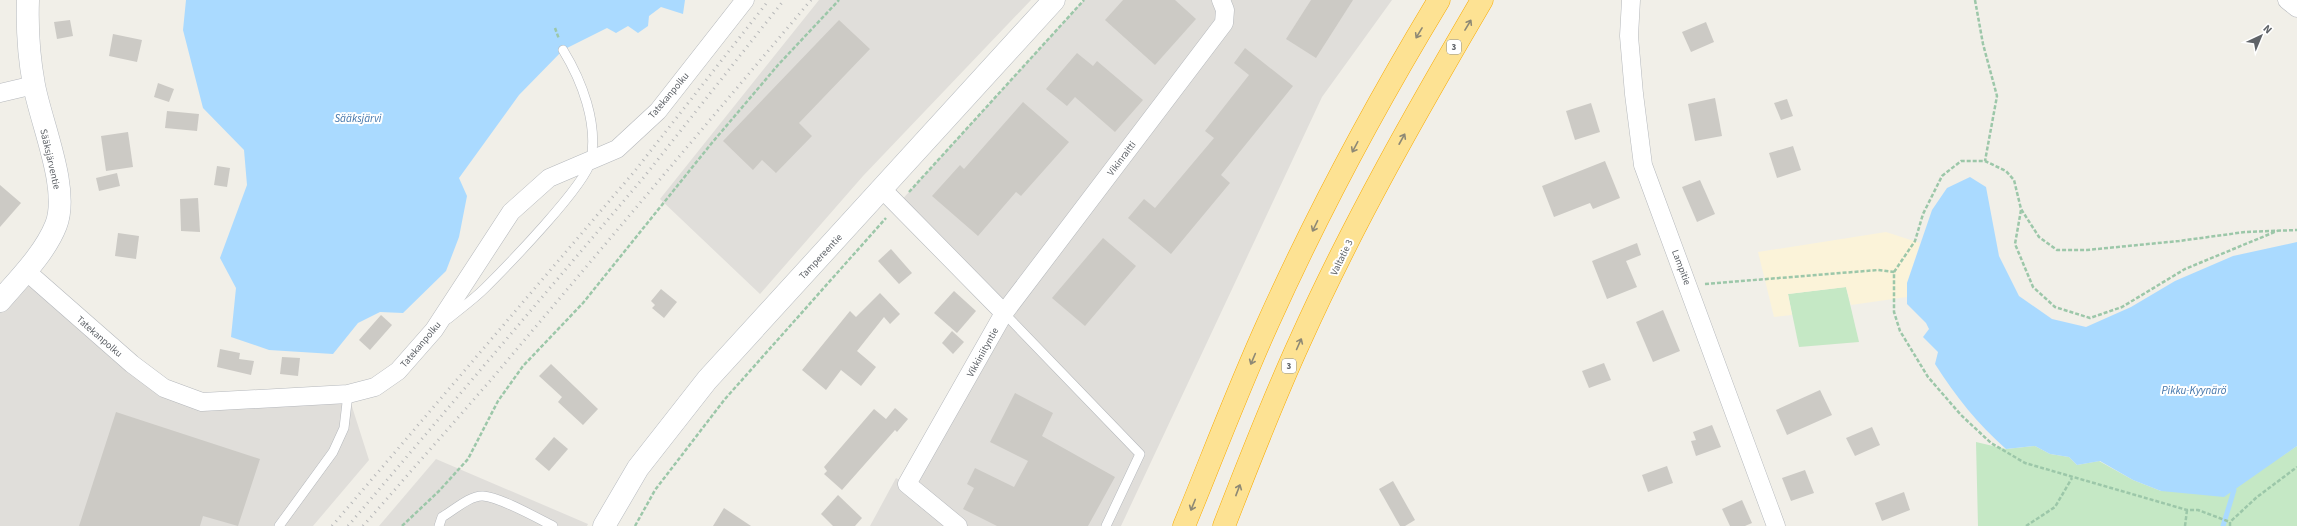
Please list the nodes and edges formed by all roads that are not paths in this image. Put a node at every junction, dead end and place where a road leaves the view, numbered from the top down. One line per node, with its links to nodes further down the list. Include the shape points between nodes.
1 (28, 0): 11 (main road, Sääksjärventie, via 27,19)
2 (745, 0): 13 (street, Tatekanpolku, via 658,111 617,149)
3 (1054, 0): 14 (main road, Tampereentie)
4 (1221, 0): 17 (street, Vikinraitti, via 1225,10 1224,23)
5 (1439, 0): 26 (highway, one-way to 26, via 1395,73 1332,191 1268,323)
6 (1482, 0): 27 (highway, Valtatie 3 / 3, one-way to 6, via 1300,341 1363,210)
7 (1632, 0): 28 (street, Lampitie, via 1629,36 1643,165)
8 (2287, 0): 9 (street)
9 (2297, 8)
10 (563, 50): 13 (lane, via 578,75 592,130)
11 (34, 85): 12 (street); 15 (main road, Sääksjärventie, via 56,173 59,210 56,225)
12 (0, 93)
13 (591, 161): 18 (lane, via 576,188 485,288); 18 (street, Tatekanpolku, via 549,178 511,212)
14 (882, 189): 17 (street); 23 (main road, Tampereentie, via 688,402 638,468)
15 (26, 270): 16 (main road, Sääksjärventie); 19 (street, Tatekanpolku, via 132,364 164,388 202,402)
16 (0, 301)
17 (1004, 313): 24 (street, Vikkiniityntie, via 907,484); 25 (lane, via 1140,454)
18 (434, 330): 19 (street, Tatekanpolku, via 398,371 375,386)
19 (348, 394): 20 (lane, via 344,428 333,452)
20 (279, 526)
21 (439, 526): 22 (lane, via 442,517 470,500 483,496 516,507)
22 (552, 526)
23 (604, 526)
24 (958, 526)
25 (1106, 526)
26 (1184, 526)
27 (1224, 526)
28 (1776, 526)

